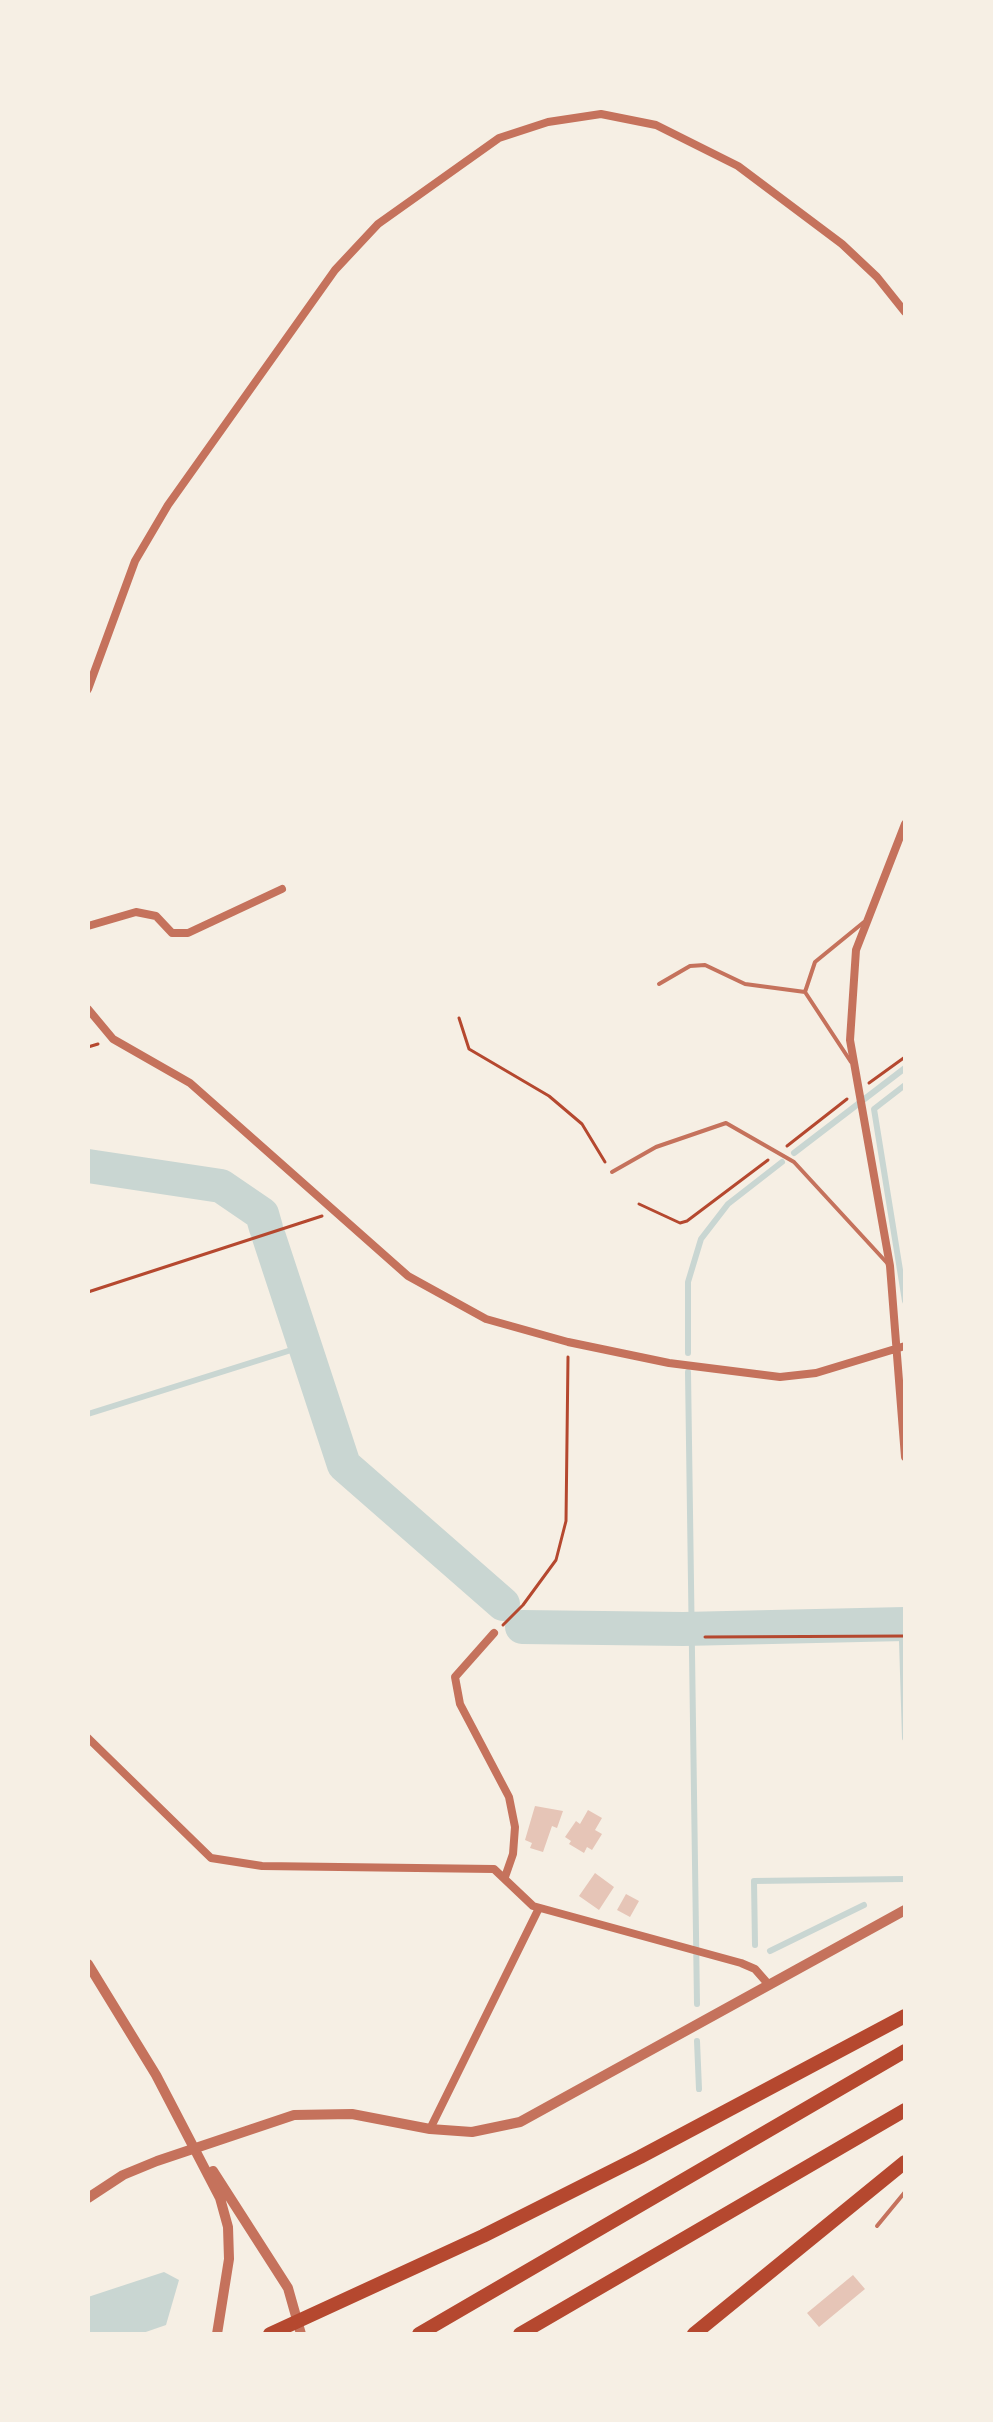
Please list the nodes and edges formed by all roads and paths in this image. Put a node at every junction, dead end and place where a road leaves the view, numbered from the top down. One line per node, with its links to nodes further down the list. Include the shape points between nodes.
1 (905, 312): 2 (street, via 842,244 738,166 656,125 601,114 548,122 499,138 378,224 335,270 168,505 135,561)
2 (88, 689)
3 (905, 824): 5 (street)
4 (282, 889): 6 (street, via 188,933 172,933 156,916 136,912)
5 (864, 922): 8 (lane, via 815,962); 11 (street, via 851,991)
6 (88, 926)
7 (659, 984): 8 (lane, via 690,966 705,965 745,984)
8 (805, 992): 11 (lane)
9 (88, 1009): 13 (street, via 113,1039 190,1083)
10 (459, 1018): 12 (path, via 469,1049 549,1096 582,1124)
11 (853, 1064): 14 (street)
12 (612, 1172): 14 (lane, via 656,1147 726,1123 794,1162)
13 (334, 1212): 15 (path); 16 (street, via 408,1276 440,1296 486,1319)
14 (890, 1266): 17 (street)
15 (88, 1292)
16 (568, 1342): 17 (street, via 695,1368 780,1377 816,1373); 19 (path, via 563,1534 556,1560)
17 (902, 1347): 18 (street)
18 (905, 1457)
19 (494, 1633): 23 (street, via 455,1677 460,1704 509,1797 515,1827)
20 (905, 1636): 21 (path)
21 (705, 1637)
22 (88, 1738): 23 (street, via 211,1858 262,1866 494,1869)
23 (505, 1877): 24 (street)
24 (539, 1908): 27 (street, via 748,1965); 31 (street)
25 (905, 1910): 27 (street)
26 (88, 1964): 32 (street)
27 (769, 1985): 31 (street, via 520,2122 472,2132)
28 (905, 2016): 38 (highway, via 626,2165)
29 (905, 2051): 40 (highway)
30 (905, 2110): 41 (highway)
31 (430, 2129): 32 (street, via 320,2112 275,2120)
32 (195, 2147): 35 (street, via 123,2175); 37 (street, via 228,2227 229,2259); 39 (street, via 288,2288)
33 (905, 2162): 42 (highway)
34 (905, 2192): 36 (lane)
35 (88, 2198)
36 (877, 2226)
37 (217, 2334)
38 (270, 2334)
39 (301, 2334)
40 (419, 2334)
41 (520, 2334)
42 (694, 2334)

